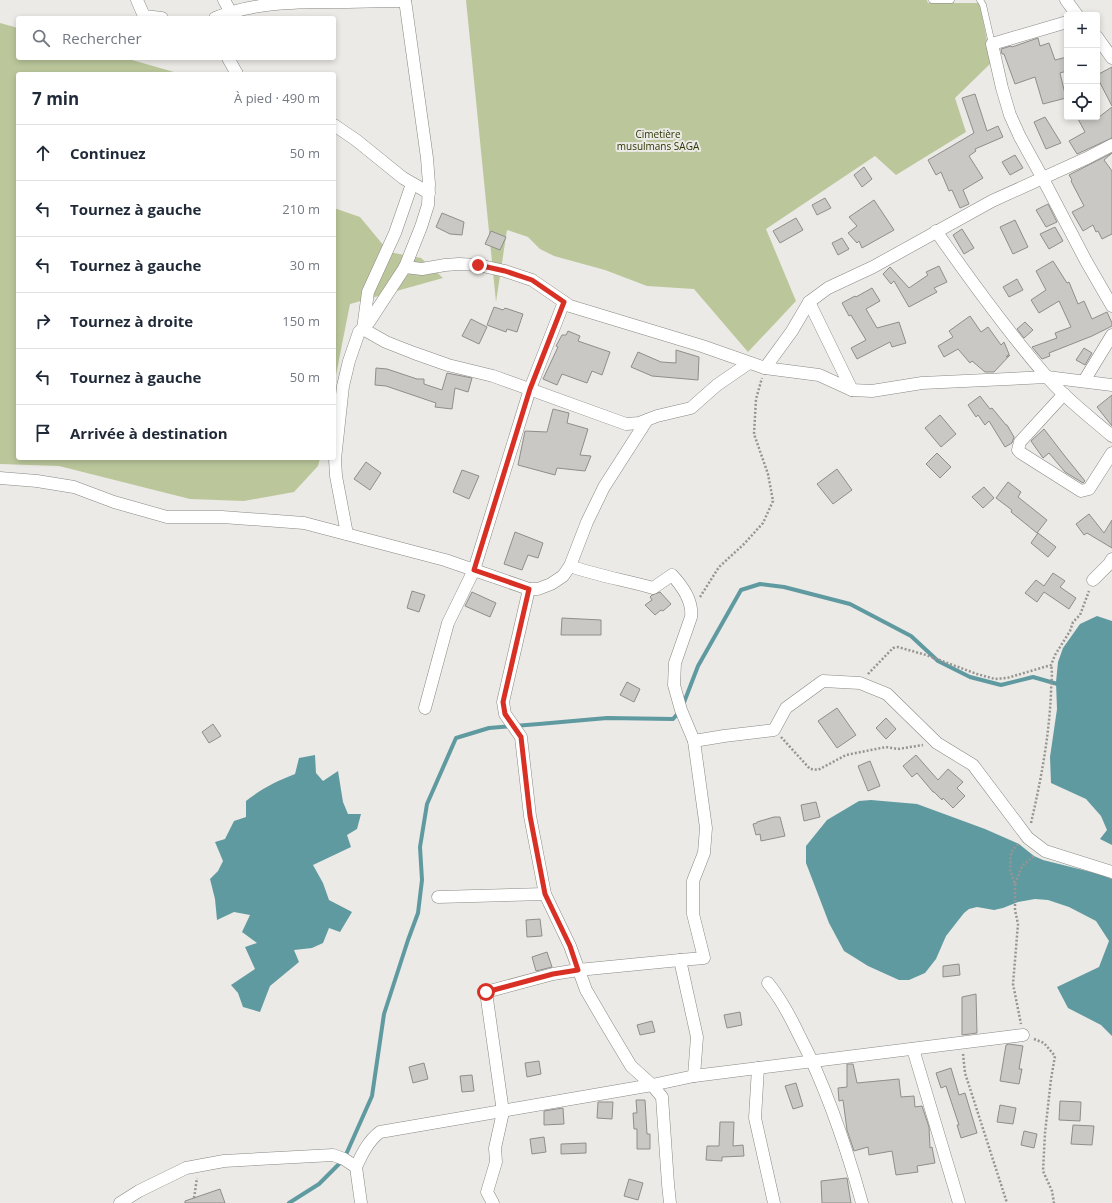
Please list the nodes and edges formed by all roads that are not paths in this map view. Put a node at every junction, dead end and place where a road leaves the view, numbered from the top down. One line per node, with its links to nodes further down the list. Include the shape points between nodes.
1 (137, 0): 10 (street)
2 (224, 0): 9 (street)
3 (405, 0): 9 (street, via 267,5); 22 (street, via 427,158)
4 (932, 0): 5 (lane)
5 (950, 0)
6 (980, 0): 14 (lane)
7 (1066, 0): 8 (street)
8 (1075, 12)
9 (230, 13): 11 (street)
10 (144, 16)
11 (221, 16)
12 (1064, 23): 14 (street)
13 (1100, 41): 15 (street)
14 (992, 44): 20 (street, via 1010,115)
15 (1112, 58)
16 (229, 60): 17 (street)
17 (236, 72)
18 (336, 126): 21 (street)
19 (1112, 145): 20 (street)
20 (1042, 177): 23 (street, via 992,200); 27 (street)
21 (412, 184): 22 (street); 28 (street, via 395,233 368,292)
22 (429, 193): 24 (street, via 426,212)
23 (936, 232): 26 (street, via 873,267 828,288); 32 (street, via 989,305)
24 (405, 267): 25 (street, via 422,269 445,265 478,265 532,280); 28 (street)
25 (564, 302): 30 (street); 35 (street)
26 (809, 302): 31 (street); 36 (street)
27 (1112, 306)
28 (363, 328): 35 (street, via 386,342 414,353); 42 (street, via 348,361 336,445 336,476)
29 (1112, 335): 33 (street)
30 (749, 363): 31 (street); 38 (street, via 717,385 691,408)
31 (765, 368): 36 (street, via 819,375)
32 (1047, 377): 33 (street); 36 (street, via 922,383 872,391); 37 (street)
33 (1084, 381): 34 (street)
34 (1112, 385)
35 (530, 389): 38 (street, via 626,424); 45 (street)
36 (852, 390)
37 (1064, 394): 39 (street); 40 (street, via 1020,442 1018,450 1081,492 1088,489)
38 (647, 420): 44 (street, via 604,487)
39 (1112, 436)
40 (1112, 453)
41 (0, 478): 42 (street, via 74,487 167,517 304,523)
42 (347, 534): 45 (street)
43 (1112, 558): 46 (street)
44 (570, 566): 47 (street, via 551,584); 49 (street, via 653,588 672,575 681,585 692,610 690,623 675,663 674,685)
45 (474, 570): 47 (street); 48 (street, via 448,622)
46 (1093, 580)
47 (529, 589): 51 (street, via 503,702 505,714 521,737 530,816)
48 (425, 708)
49 (694, 741): 50 (street, via 774,730 786,708 823,681 860,682 887,694 937,742 973,765 1023,841 1045,851); 53 (street, via 706,828 704,852 693,881 693,914 704,958)
50 (1112, 872)
51 (545, 894): 52 (street); 54 (street, via 570,946)
52 (438, 897)
53 (680, 960): 54 (street); 60 (street, via 697,1037)
54 (578, 970): 61 (street, via 586,990 631,1066); 62 (street, via 486,992)
55 (768, 983): 58 (street, via 781,998)
56 (1023, 1035): 57 (street)
57 (913, 1049): 58 (street); 70 (street)
58 (813, 1061): 59 (street); 69 (street, via 849,1155)
59 (758, 1068): 60 (street); 68 (street, via 755,1118)
60 (694, 1076): 61 (street)
61 (652, 1085): 62 (street); 67 (street, via 662,1097)
62 (503, 1112): 63 (street, via 380,1132 367,1145); 66 (street, via 495,1148 496,1162 487,1192)
63 (356, 1167): 64 (street, via 334,1155 224,1160 186,1168); 65 (street)
64 (120, 1203)
65 (361, 1203)
66 (492, 1203)
67 (670, 1203)
68 (774, 1203)
69 (862, 1203)
70 (959, 1203)

